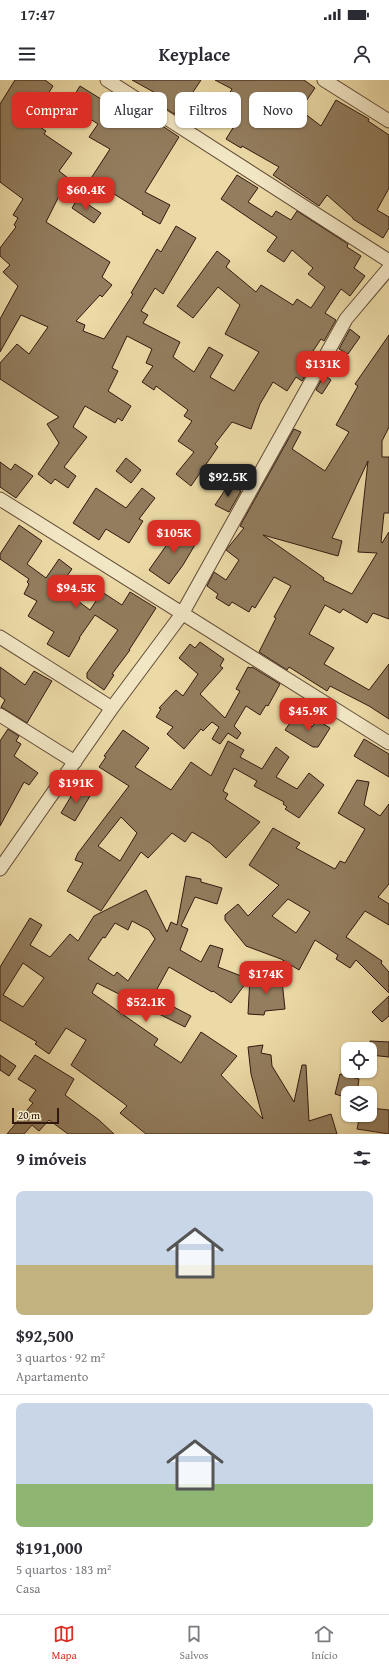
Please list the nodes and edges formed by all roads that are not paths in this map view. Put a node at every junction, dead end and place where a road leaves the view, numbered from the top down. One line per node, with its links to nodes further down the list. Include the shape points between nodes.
1 (107, 80): 4 (street)
2 (324, 80): 3 (street)
3 (389, 121)
4 (389, 261)
5 (389, 268): 7 (street, via 346,320)
6 (0, 499): 7 (street)
7 (182, 614): 9 (street); 11 (street)
8 (0, 637): 9 (street)
9 (112, 708): 12 (street)
10 (0, 715): 12 (street)
11 (389, 743)
12 (75, 762): 13 (street)
13 (0, 869)

